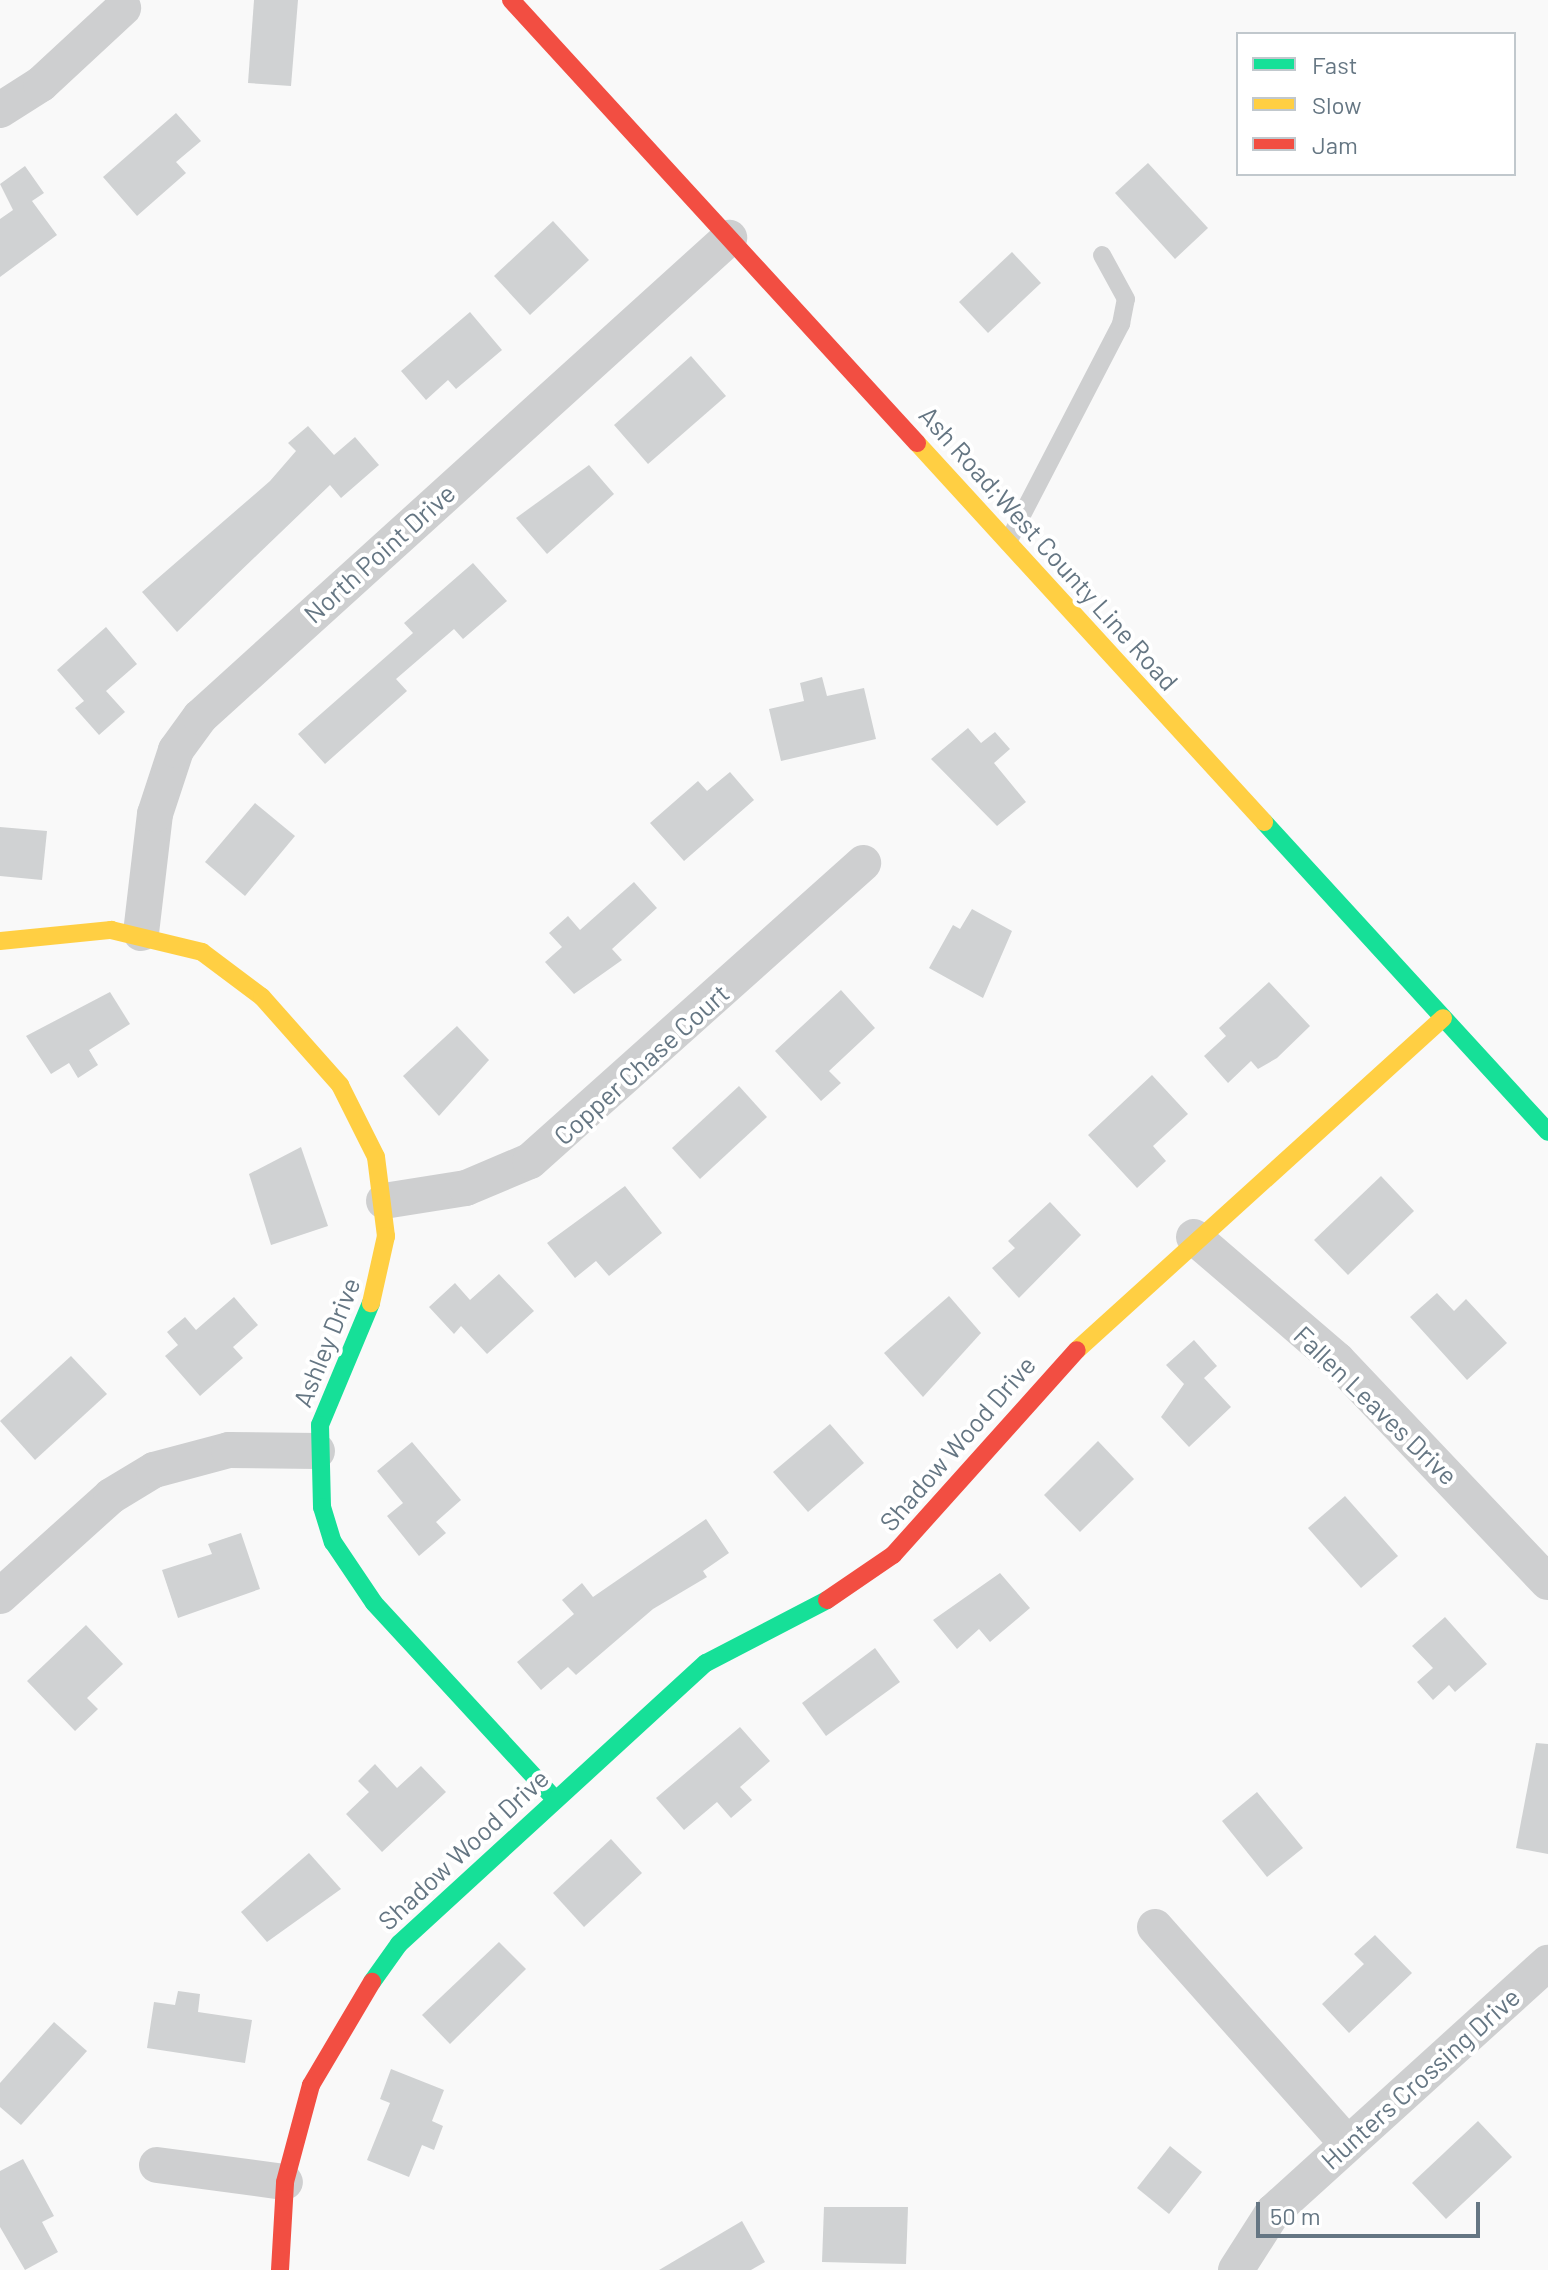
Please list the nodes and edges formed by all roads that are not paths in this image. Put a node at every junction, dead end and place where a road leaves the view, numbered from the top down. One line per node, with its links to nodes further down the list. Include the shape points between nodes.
1 (511, 0): 4 (street, Ash Road;West County Line Road)
2 (123, 8): 3 (street, via 41,84)
3 (0, 110)
4 (729, 238): 6 (street, Ash Road;West County Line Road); 8 (street, North Point Drive, via 200,717 176,750 158,801)
5 (1102, 255): 6 (lane, via 1126,299 1121,324)
6 (1008, 542): 10 (street, Ash Road;West County Line Road)
7 (863, 863): 12 (street, Copper Chase Court, via 530,1161 466,1188)
8 (141, 933): 9 (street, Ashley Drive); 12 (street, Ashley Drive, via 202,952 262,997 361,1120)
9 (0, 941)
10 (1443, 1018): 11 (street, Ash Road;West County Line Road); 13 (street, Shadow Wood Drive)
11 (1548, 1132)
12 (384, 1201): 14 (street, Ashley Drive, via 380,1276 331,1389)
13 (1194, 1237): 15 (street, Fallen Leaves Drive, via 1337,1360); 17 (street, Shadow Wood Drive, via 1053,1371 893,1555 822,1605 706,1663)
14 (317, 1451): 16 (street, via 229,1450 154,1470 111,1496); 17 (street, Ashley Drive, via 322,1507 346,1566)
15 (1548, 1582)
16 (0, 1596)
17 (554, 1798): 22 (street, Shadow Wood Drive, via 399,1944 364,1987 311,2085)
18 (1155, 1927): 20 (street)
19 (1548, 1963): 20 (street, Hunters Crossing Drive)
20 (1347, 2143): 24 (street, Hunters Crossing Drive, via 1273,2212)
21 (157, 2165): 22 (street)
22 (285, 2182): 23 (street, Shadow Wood Drive)
23 (280, 2270)
24 (1236, 2270)

